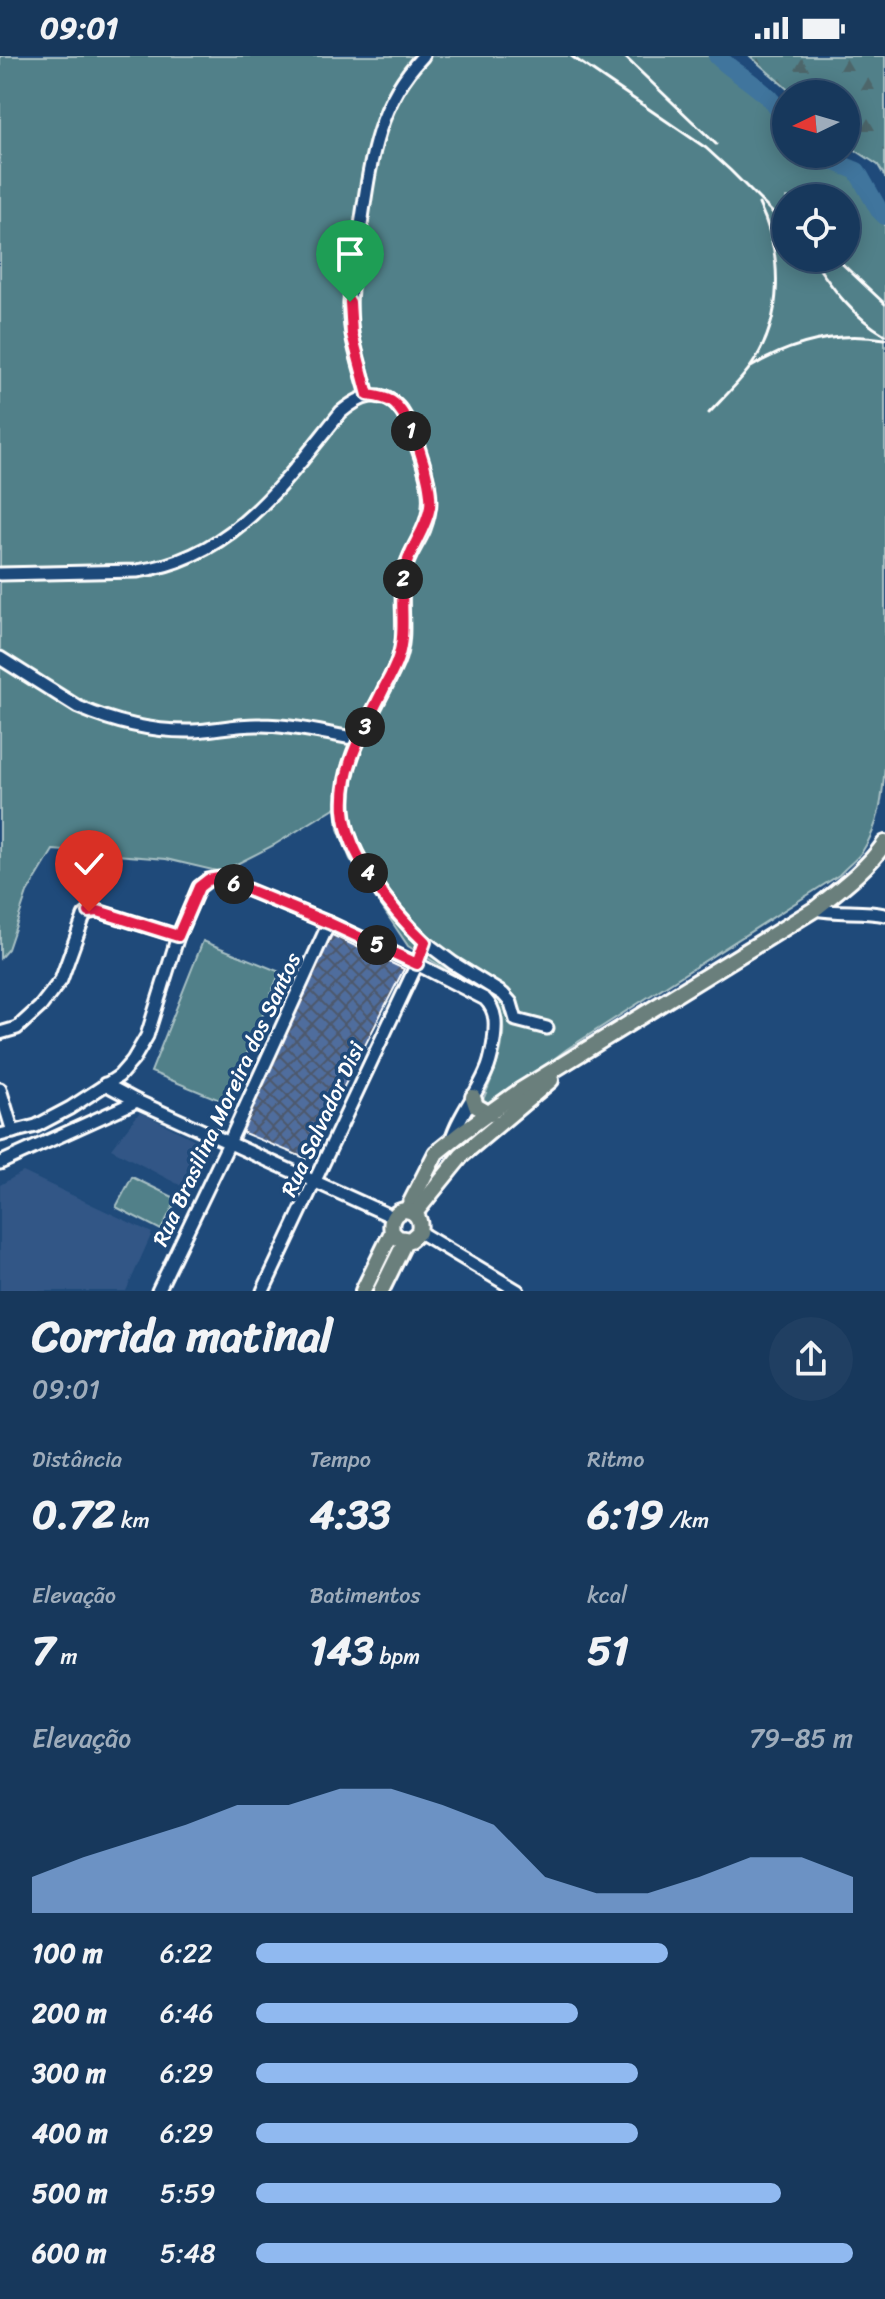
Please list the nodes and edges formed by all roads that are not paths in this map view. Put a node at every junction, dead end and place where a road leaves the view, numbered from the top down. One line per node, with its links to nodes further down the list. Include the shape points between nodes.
1 (423, 56): 2 (street, via 401,82 382,119 363,211 350,302 352,334)
2 (368, 395): 3 (street, via 341,412 268,502 211,545 147,570); 5 (street, via 392,402 405,416 427,472 430,504 404,572 398,661)
3 (0, 574)
4 (0, 658): 5 (street, via 78,707 137,726 195,731 273,725)
5 (359, 739): 11 (street, via 344,784 346,827 361,863)
6 (885, 843): 7 (main road, via 859,874)
7 (815, 909): 8 (street); 15 (main road)
8 (885, 915)
9 (329, 923): 10 (street, via 219,878 199,887); 12 (street); 24 (street, Rua Brasilina Moreira dos Santos)
10 (178, 936): 14 (street, via 89,912 61,980 17,1028); 16 (street, via 147,1036 133,1060)
11 (425, 942): 12 (street, Rua Salvador Disi); 13 (street, via 503,994 516,1020)
12 (417, 964): 18 (street, via 485,999 493,1010 490,1063); 27 (street, Rua Salvador Disi)
13 (547, 1028)
14 (0, 1033)
15 (581, 1054): 20 (main road); 26 (main road)
16 (105, 1084): 19 (street); 21 (street, via 36,1126)
17 (0, 1089): 21 (street)
18 (473, 1097): 20 (main road, via 476,1106); 23 (street)
19 (137, 1101): 24 (street); 25 (street)
20 (490, 1114): 23 (main road)
21 (13, 1132): 22 (street)
22 (0, 1135)
23 (451, 1142): 26 (main road); 28 (main road, via 436,1153)
24 (229, 1143): 27 (street); 30 (street, Rua Brasilina Moreira dos Santos)
25 (0, 1163)
26 (455, 1163): 28 (main road)
27 (316, 1182): 28 (street); 31 (street, Rua Salvador Disi)
28 (402, 1218): 29 (main road, via 398,1238); 29 (main road, via 419,1220); 32 (main road)
29 (412, 1236): 33 (main road); 34 (street)
30 (158, 1291)
31 (263, 1291)
32 (363, 1291)
33 (381, 1291)
34 (518, 1291)

